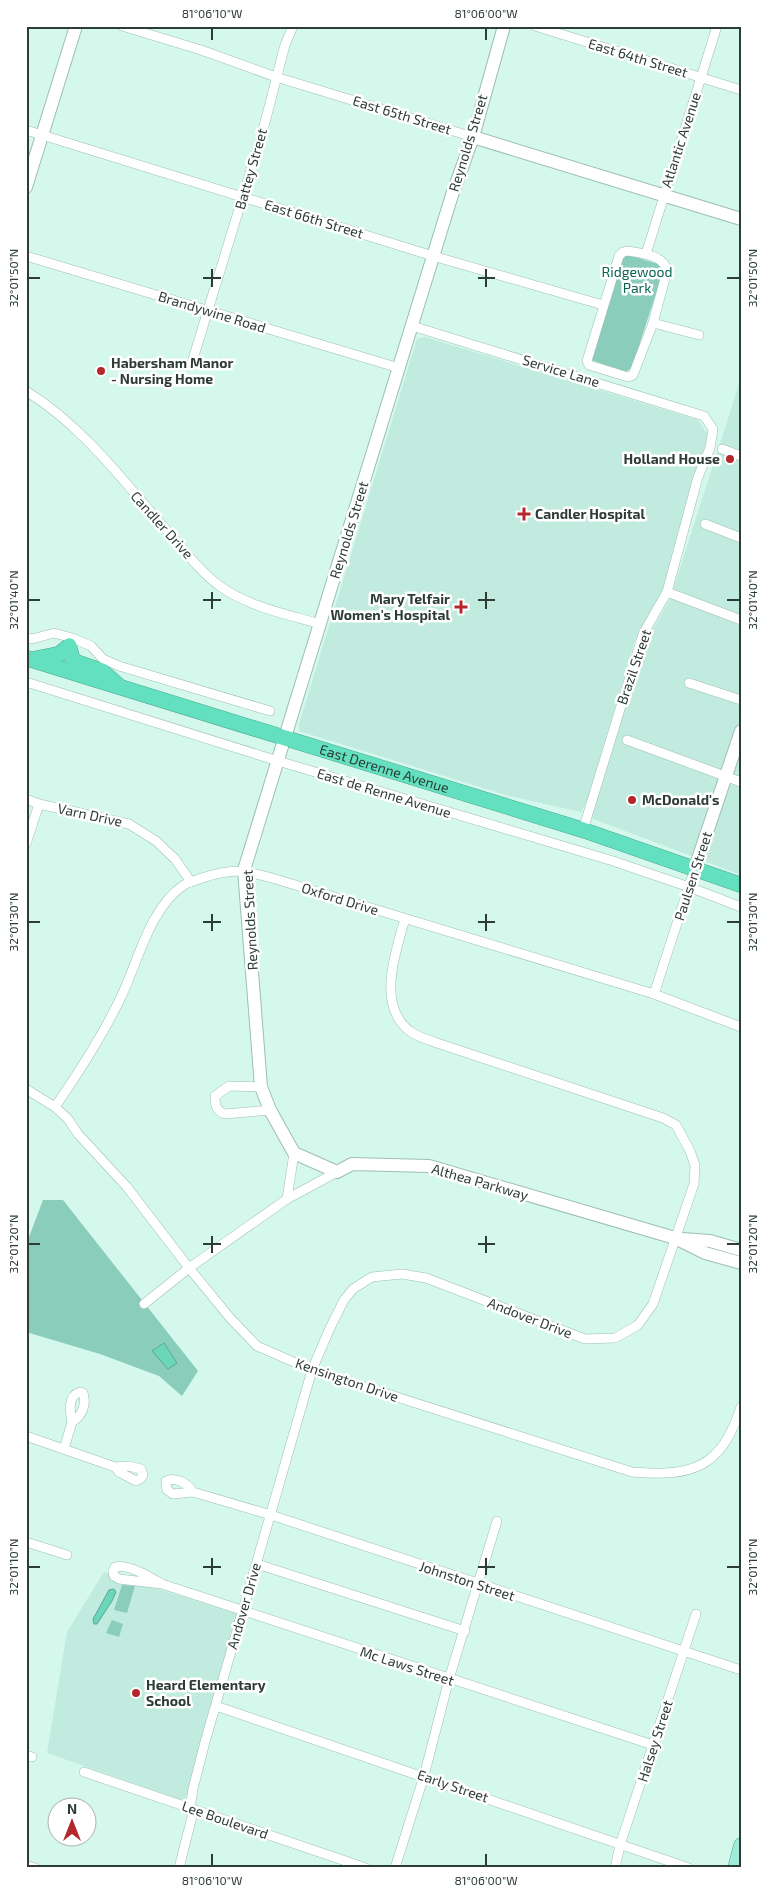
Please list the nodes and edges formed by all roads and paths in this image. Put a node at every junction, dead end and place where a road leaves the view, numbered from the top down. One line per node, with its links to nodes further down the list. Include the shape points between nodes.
1 (76, 26): 11 (street)
2 (122, 26): 7 (street, East 65th Street)
3 (293, 26): 7 (street, Battey Street)
4 (504, 26): 12 (street, Reynolds Street)
5 (535, 26): 8 (street, East 64th Street)
6 (717, 26): 8 (street, Atlantic Avenue)
7 (276, 77): 12 (street, East 65th Street); 15 (street, Battey Street)
8 (702, 78): 9 (street, East 64th Street); 14 (street, Atlantic Avenue)
9 (741, 90)
10 (26, 130): 11 (street, East 66th Street)
11 (42, 134): 13 (street); 15 (street, East 66th Street)
12 (472, 136): 14 (street, East 65th Street); 19 (street, Reynolds Street)
13 (26, 187)
14 (663, 196): 16 (street, East 65th Street); 17 (street, Atlantic Avenue)
15 (242, 198): 19 (street, East 66th Street); 21 (street, Battey Street)
16 (741, 219)
17 (646, 254): 20 (street, via 628,251 619,256); 22 (street, via 667,267)
18 (26, 256): 21 (street, Brandywine Road)
19 (433, 256): 20 (street, East 66th Street); 23 (street, Reynolds Street)
20 (603, 305): 22 (street, via 586,361 589,365 628,377 633,375)
21 (208, 311): 25 (street, Battey Street); 26 (street, Brandywine Road)
22 (653, 322): 24 (street)
23 (412, 326): 26 (street, Reynolds Street); 28 (street, Service Lane, via 704,416)
24 (699, 335)
25 (193, 359)
26 (399, 368): 35 (street, Reynolds Street)
27 (26, 391): 35 (street, Candler Drive, via 73,426 220,586 262,607)
28 (708, 422): 33 (street, Brazil Street, via 713,428 710,448 698,477)
29 (722, 449): 30 (street)
30 (741, 456)
31 (705, 524): 32 (street)
32 (741, 538)
33 (667, 592): 34 (street); 51 (street, Brazil Street, via 643,634)
34 (741, 620)
35 (320, 624): 44 (street, Reynolds Street)
36 (26, 637): 42 (street, via 54,633 72,638 91,646 103,659 119,666)
37 (28, 659): 40 (highway, East Derenne Avenue); 40 (highway, via 53,656 69,646 76,662 102,671)
38 (26, 682): 46 (street, East de Renne Avenue)
39 (689, 683): 41 (street)
40 (121, 688): 44 (highway, East Derenne Avenue)
41 (741, 700)
42 (270, 711)
43 (741, 730): 47 (street, Paulsen Street)
44 (284, 738): 46 (street, Reynolds Street); 51 (highway, East Derenne Avenue)
45 (627, 740): 47 (street)
46 (278, 761): 54 (street, Reynolds Street); 57 (street, East de Renne Avenue, via 613,861)
47 (726, 776): 48 (street); 53 (street, Paulsen Street)
48 (741, 782)
49 (26, 799): 50 (street, Varn Drive)
50 (39, 804): 52 (street); 55 (street, Varn Drive, via 129,824 156,841 175,859)
51 (583, 830): 53 (highway, East Derenne Avenue)
52 (26, 844)
53 (695, 868): 56 (highway, East Derenne Avenue); 57 (street, Paulsen Street)
54 (244, 870): 55 (street, Oxford Drive, via 221,872); 59 (street, Oxford Drive); 62 (street, Reynolds Street)
55 (191, 882): 64 (street, Oxford Drive, via 171,896 156,916 105,1028)
56 (741, 886)
57 (689, 887): 58 (street, East de Renne Avenue); 60 (street, Paulsen Street)
58 (741, 907)
59 (405, 918): 60 (street, Oxford Drive); 69 (street, Andover Drive, via 392,973 392,997 396,1016 412,1032 676,1125 695,1165 694,1184)
60 (654, 994): 61 (street, Oxford Drive)
61 (741, 1026)
62 (261, 1087): 65 (street, Reynolds Street); 65 (street, via 229,1086 215,1096 215,1105 219,1112 225,1114)
63 (26, 1089): 64 (street, Kensington Drive)
64 (55, 1107): 72 (street, Kensington Drive, via 127,1187)
65 (270, 1110): 66 (street, Reynolds Street)
66 (294, 1153): 67 (street); 68 (street)
67 (337, 1172): 68 (street, Althea Parkway); 69 (street, Althea Parkway, via 352,1164 429,1166)
68 (287, 1199): 72 (street, Althea Parkway)
69 (675, 1238): 70 (street, Althea Parkway, via 710,1241); 71 (street, Althea Parkway, via 705,1253); 74 (street, Andover Drive, via 653,1304 638,1326 615,1338 585,1339 426,1278 385,1275 372,1277 353,1289 344,1300)
70 (741, 1250)
71 (741, 1262)
72 (189, 1268): 73 (street, Althea Parkway); 74 (street, Kensington Drive, via 258,1346)
73 (144, 1304)
74 (312, 1370): 75 (street, Kensington Drive, via 632,1472 652,1474 682,1472 706,1463 728,1438); 81 (street, Andover Drive)
75 (741, 1407)
76 (72, 1422): 78 (street)
77 (26, 1436): 78 (street)
78 (64, 1449): 79 (street)
79 (115, 1467)
80 (193, 1492): 81 (street, Johnston Street)
81 (271, 1515): 85 (street, Andover Drive); 87 (street, Johnston Street)
82 (497, 1521): 87 (street)
83 (26, 1542): 84 (street)
84 (67, 1555)
85 (257, 1564): 88 (street, Andover Drive); 90 (street)
86 (162, 1584): 88 (street, Mc Laws Street)
87 (478, 1584): 90 (street); 91 (street, Johnston Street)
88 (243, 1612): 93 (street, Mc Laws Street); 94 (street, Andover Drive)
89 (696, 1614): 91 (street, Halsey Street)
90 (465, 1632): 93 (street)
91 (684, 1652): 92 (street, Johnston Street); 95 (street, Halsey Street)
92 (741, 1670)
93 (449, 1679): 95 (street, Mc Laws Street); 97 (street)
94 (216, 1706): 97 (street, Early Street); 98 (street, Andover Drive, via 197,1772)
95 (653, 1745): 99 (street, Halsey Street)
96 (84, 1772): 98 (street, Lee Boulevard)
97 (424, 1776): 99 (street, Early Street); 105 (street)
98 (192, 1809): 103 (street, Andover Drive); 104 (street, Lee Boulevard)
99 (620, 1845): 106 (street, Halsey Street); 107 (street, Early Street)
100 (741, 1845): 108 (main road)
101 (26, 1865): 102 (street)
102 (35, 1868)
103 (179, 1868)
104 (366, 1868)
105 (395, 1868)
106 (615, 1868)
107 (690, 1868)
108 (735, 1868)

